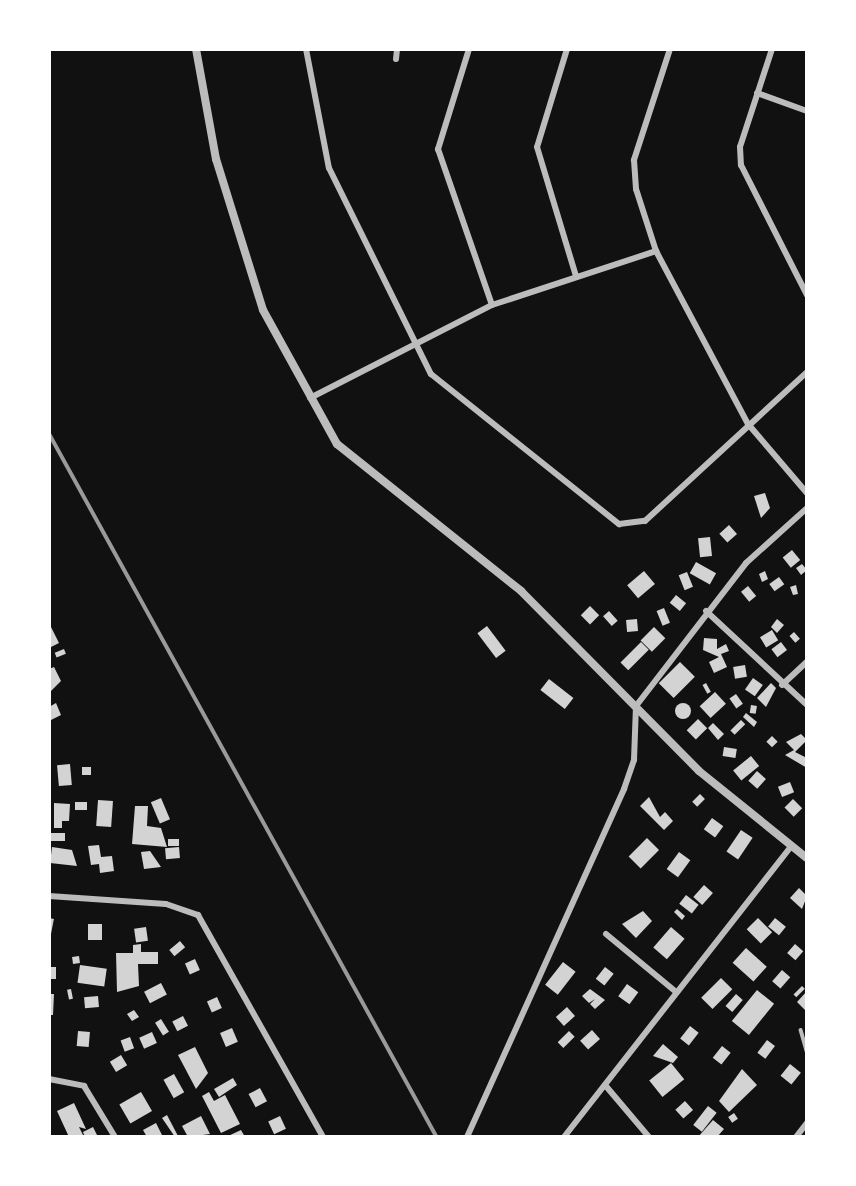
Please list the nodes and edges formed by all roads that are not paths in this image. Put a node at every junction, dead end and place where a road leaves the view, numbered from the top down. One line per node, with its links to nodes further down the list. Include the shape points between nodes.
1 (196, 49): 17 (street, via 232,221 273,333)
2 (306, 49): 15 (street, via 329,168)
3 (397, 49): 8 (street)
4 (469, 49): 14 (street, via 439,156)
5 (566, 49): 12 (street, via 537,147)
6 (670, 49): 11 (street, via 633,168)
7 (772, 49): 9 (street)
8 (396, 59)
9 (757, 93): 10 (street); 13 (street, via 741,165)
10 (807, 111)
11 (656, 251): 12 (street); 18 (street)
12 (576, 276): 14 (street)
13 (807, 295)
14 (492, 305): 15 (street)
15 (414, 346): 17 (street); 18 (street, via 445,387 625,526 645,521)
16 (807, 373): 18 (street)
17 (310, 398): 25 (street, via 356,465 521,590)
18 (748, 424): 19 (street)
19 (807, 493)
20 (807, 508): 21 (street, via 746,563)
21 (706, 611): 23 (street); 25 (street)
22 (807, 662): 23 (street)
23 (782, 685): 24 (street)
24 (807, 705)
25 (636, 706): 26 (street, via 699,771); 38 (street, via 634,760 624,789)
26 (791, 846): 27 (street); 30 (street)
27 (807, 858)
28 (49, 896): 37 (street, via 166,904 198,915)
29 (607, 934): 30 (street)
30 (676, 992): 34 (street)
31 (801, 1030): 32 (lane)
32 (807, 1051)
33 (49, 1079): 36 (street, via 84,1086)
34 (605, 1085): 39 (street); 40 (street)
35 (807, 1123): 41 (street)
36 (115, 1137)
37 (323, 1137)
38 (467, 1137)
39 (564, 1137)
40 (649, 1137)
41 (796, 1137)

